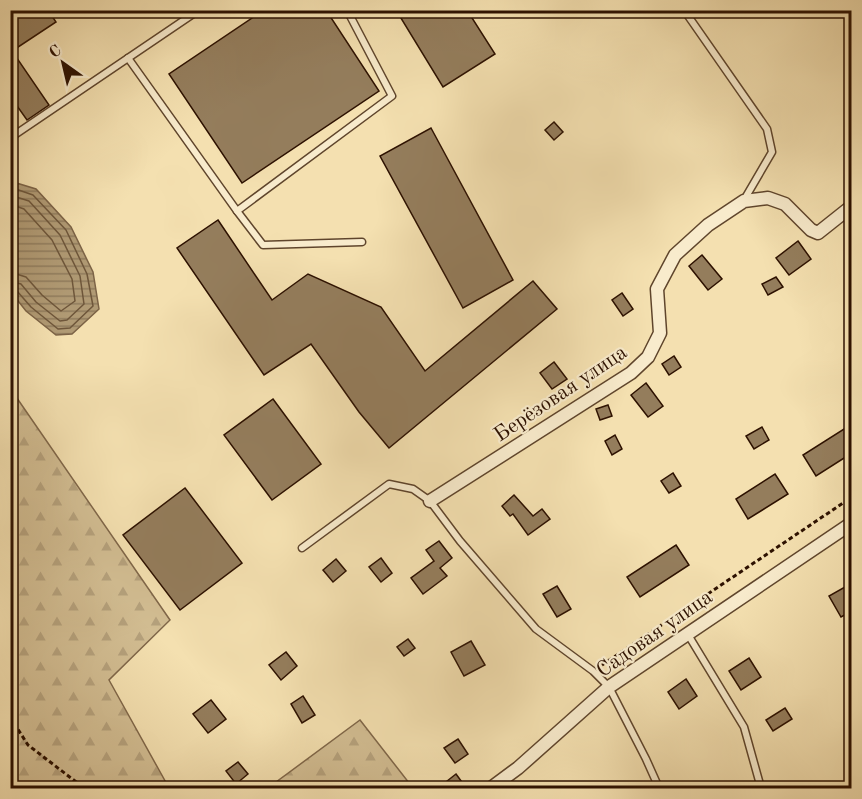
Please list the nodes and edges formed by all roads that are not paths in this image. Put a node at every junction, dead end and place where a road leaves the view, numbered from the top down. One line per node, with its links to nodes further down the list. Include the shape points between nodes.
1 (199, 10): 4 (lane)
2 (346, 10): 8 (lane, via 392,96)
3 (684, 10): 6 (lane, via 767,129 772,152)
4 (128, 58): 5 (lane); 8 (lane)
5 (10, 138)
6 (744, 201): 7 (street, via 768,198 785,204 818,233); 10 (street, Берёзовая улица, via 708,225 675,255 657,289 660,333 648,357 632,374)
7 (852, 206)
8 (237, 212): 9 (lane, via 263,245)
9 (362, 242)
10 (430, 501): 12 (lane, via 413,489 388,484); 14 (lane, via 536,629)
11 (852, 523): 13 (street, Садовая улица)
12 (302, 548)
13 (686, 633): 14 (street, Садовая улица); 17 (lane, via 744,727)
14 (609, 687): 15 (street, Садовая улица); 16 (lane)
15 (491, 789)
16 (659, 789)
17 (761, 789)

